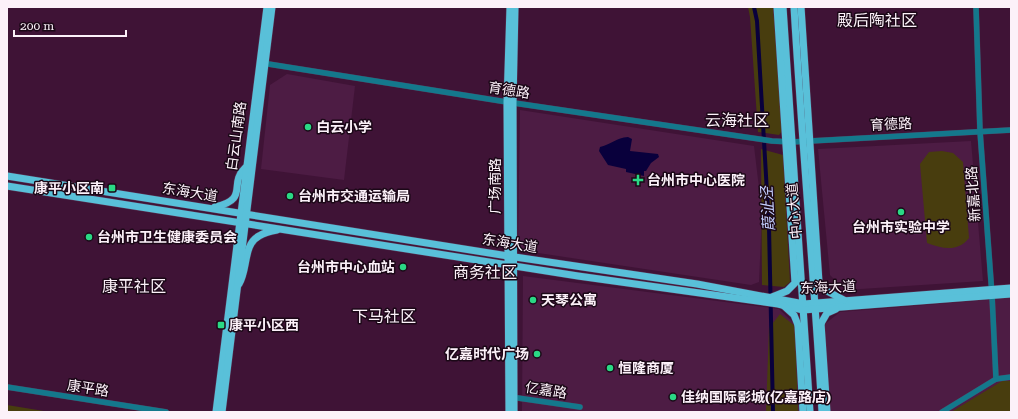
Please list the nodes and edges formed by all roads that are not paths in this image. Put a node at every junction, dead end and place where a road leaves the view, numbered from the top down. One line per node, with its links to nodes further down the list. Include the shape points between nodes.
1 (267, 7): 12 (main road, 白云山南路)
2 (272, 7): 12 (main road, 白云山南路)
3 (510, 7): 15 (main road, 广场南路)
4 (515, 7): 15 (main road, 广场南路)
5 (777, 7): 10 (main road)
6 (783, 7): 14 (main road, 中心大道)
7 (794, 7): 11 (main road)
8 (801, 7): 13 (main road)
9 (976, 7): 17 (street, 新嘉北路)
10 (780, 61): 14 (main road); 19 (main road)
11 (797, 61): 13 (main road); 18 (main road)
12 (262, 63): 15 (street, 育德路); 20 (main road, 白云山南路); 24 (main road, 白云山南路)
13 (805, 70): 18 (main road)
14 (788, 72): 19 (main road, 中心大道)
15 (510, 103): 19 (street, 育德路); 30 (main road, 广场南路)
16 (1011, 130): 17 (street, 育德路)
17 (980, 131): 18 (street, 育德路); 36 (street, 新嘉北路)
18 (805, 141): 19 (street, 育德路); 28 (main road)
19 (789, 142): 25 (main road, 中心大道); 29 (main road)
20 (245, 168): 23 (main road, via 240,173 237,194 229,204); 24 (main road, 白云山南路)
21 (7, 176): 23 (main road, 东海大道)
22 (7, 186): 26 (main road, 东海大道)
23 (210, 208): 24 (main road, 东海大道)
24 (243, 213): 26 (main road, 白云山南路); 30 (main road, 东海大道)
25 (797, 219): 29 (main road); 42 (main road, 中心大道)
26 (242, 223): 27 (main road, 东海大道); 34 (main road, 白云山南路); 53 (main road, 白云山南路)
27 (279, 229): 32 (main road, 东海大道); 34 (main road, via 258,236 248,247 244,276)
28 (812, 229): 31 (main road, 中心大道); 33 (main road)
29 (792, 243): 38 (main road, via 795,283 787,291)
30 (510, 256): 32 (main road, 广场南路); 38 (main road, 东海大道)
31 (812, 264): 33 (main road); 41 (main road, 中心大道)
32 (511, 265): 40 (main road, 东海大道); 50 (main road, 广场南路)
33 (819, 282): 39 (main road, via 823,289)
34 (237, 288): 54 (main road, 白云山南路)
35 (1011, 288): 36 (main road, 东海大道)
36 (992, 292): 37 (main road, 东海大道); 39 (main road, 东海大道); 48 (street, 新嘉北路)
37 (1011, 294)
38 (769, 296): 42 (main road, 东海大道)
39 (845, 304): 41 (main road, 东海大道); 43 (main road, via 827,313)
40 (781, 305): 42 (main road, 东海大道); 44 (main road, via 794,315)
41 (815, 306): 42 (main road, 东海大道); 45 (main road, 中心大道)
42 (803, 307): 46 (main road, 中心大道)
43 (821, 323): 45 (main road); 60 (main road)
44 (798, 326): 46 (main road); 57 (main road)
45 (817, 330): 59 (main road, 中心大道)
46 (805, 341): 58 (main road, 中心大道)
47 (1011, 377): 48 (street)
48 (996, 379): 61 (street)
49 (7, 387): 52 (street, 康平路)
50 (512, 397): 51 (street, 亿嘉路); 55 (main road, 广场南路); 56 (main road, 广场南路)
51 (580, 408)
52 (166, 412)
53 (216, 412)
54 (222, 412)
55 (509, 412)
56 (514, 412)
57 (802, 412)
58 (810, 412)
59 (822, 412)
60 (827, 412)
61 (942, 412)

